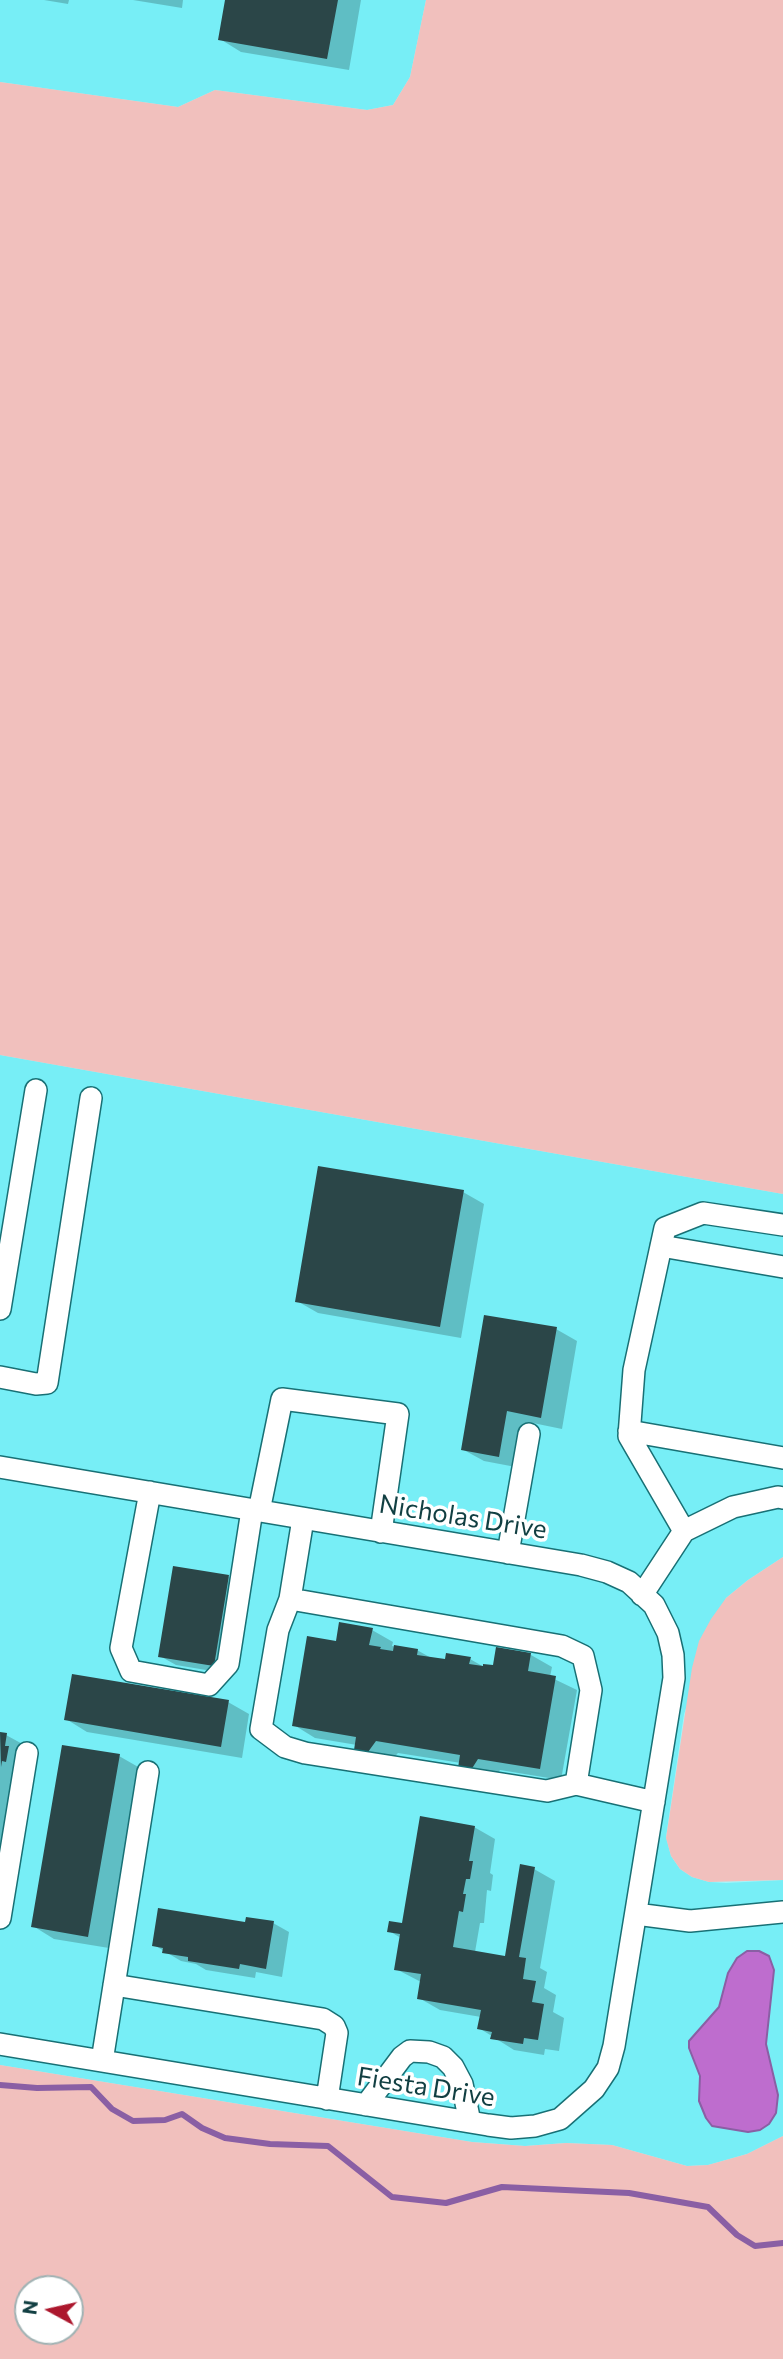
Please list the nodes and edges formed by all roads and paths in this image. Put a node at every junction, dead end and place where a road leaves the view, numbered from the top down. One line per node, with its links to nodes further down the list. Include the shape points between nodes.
1 (36, 1090): 3 (street)
2 (91, 1098): 8 (street, via 47,1382)
3 (8, 1214): 7 (street)
4 (783, 1225): 5 (street, via 703,1213 665,1228)
5 (661, 1246): 6 (street); 9 (street, via 634,1370)
6 (783, 1267)
7 (0, 1309)
8 (0, 1377)
9 (629, 1432): 11 (street); 17 (street)
10 (530, 1434): 19 (street)
11 (783, 1458)
12 (0, 1467): 13 (street, Nicholas Drive)
13 (150, 1492): 15 (street, Nicholas Drive); 15 (street, via 121,1648 131,1671 209,1685 228,1664)
14 (781, 1492): 17 (street, via 733,1507)
15 (256, 1511): 16 (street, Nicholas Drive); 18 (street, via 282,1399 398,1414)
16 (303, 1519): 18 (street, Nicholas Drive); 21 (street)
17 (684, 1531): 20 (street)
18 (380, 1532): 19 (street, Nicholas Drive)
19 (508, 1553): 20 (street, Nicholas Drive, via 607,1572 629,1582)
20 (642, 1595): 25 (street, Nicholas Drive, via 658,1613 673,1655 674,1678)
21 (290, 1599): 24 (street, via 562,1646 583,1656 591,1690); 24 (street, via 278,1630 261,1728 285,1747 547,1791)
22 (27, 1753): 29 (street)
23 (148, 1772): 30 (street)
24 (576, 1784): 25 (street)
25 (654, 1802): 26 (street, Nicholas Drive)
26 (646, 1855): 28 (street, Fiesta Drive)
27 (783, 1912): 28 (street, via 690,1921)
28 (636, 1914): 35 (street, Fiesta Drive, via 614,2046 594,2089 559,2119 535,2126)
29 (0, 1918)
30 (114, 1985): 32 (street); 33 (street, via 323,2019 337,2033)
31 (0, 2044): 32 (street, Fiesta Drive)
32 (102, 2061): 33 (street, Fiesta Drive)
33 (327, 2099): 34 (street, Fiesta Drive)
34 (366, 2105): 35 (street, Fiesta Drive); 35 (street, via 402,2057 410,2051 429,2052 453,2067 462,2084)
35 (470, 2122)

